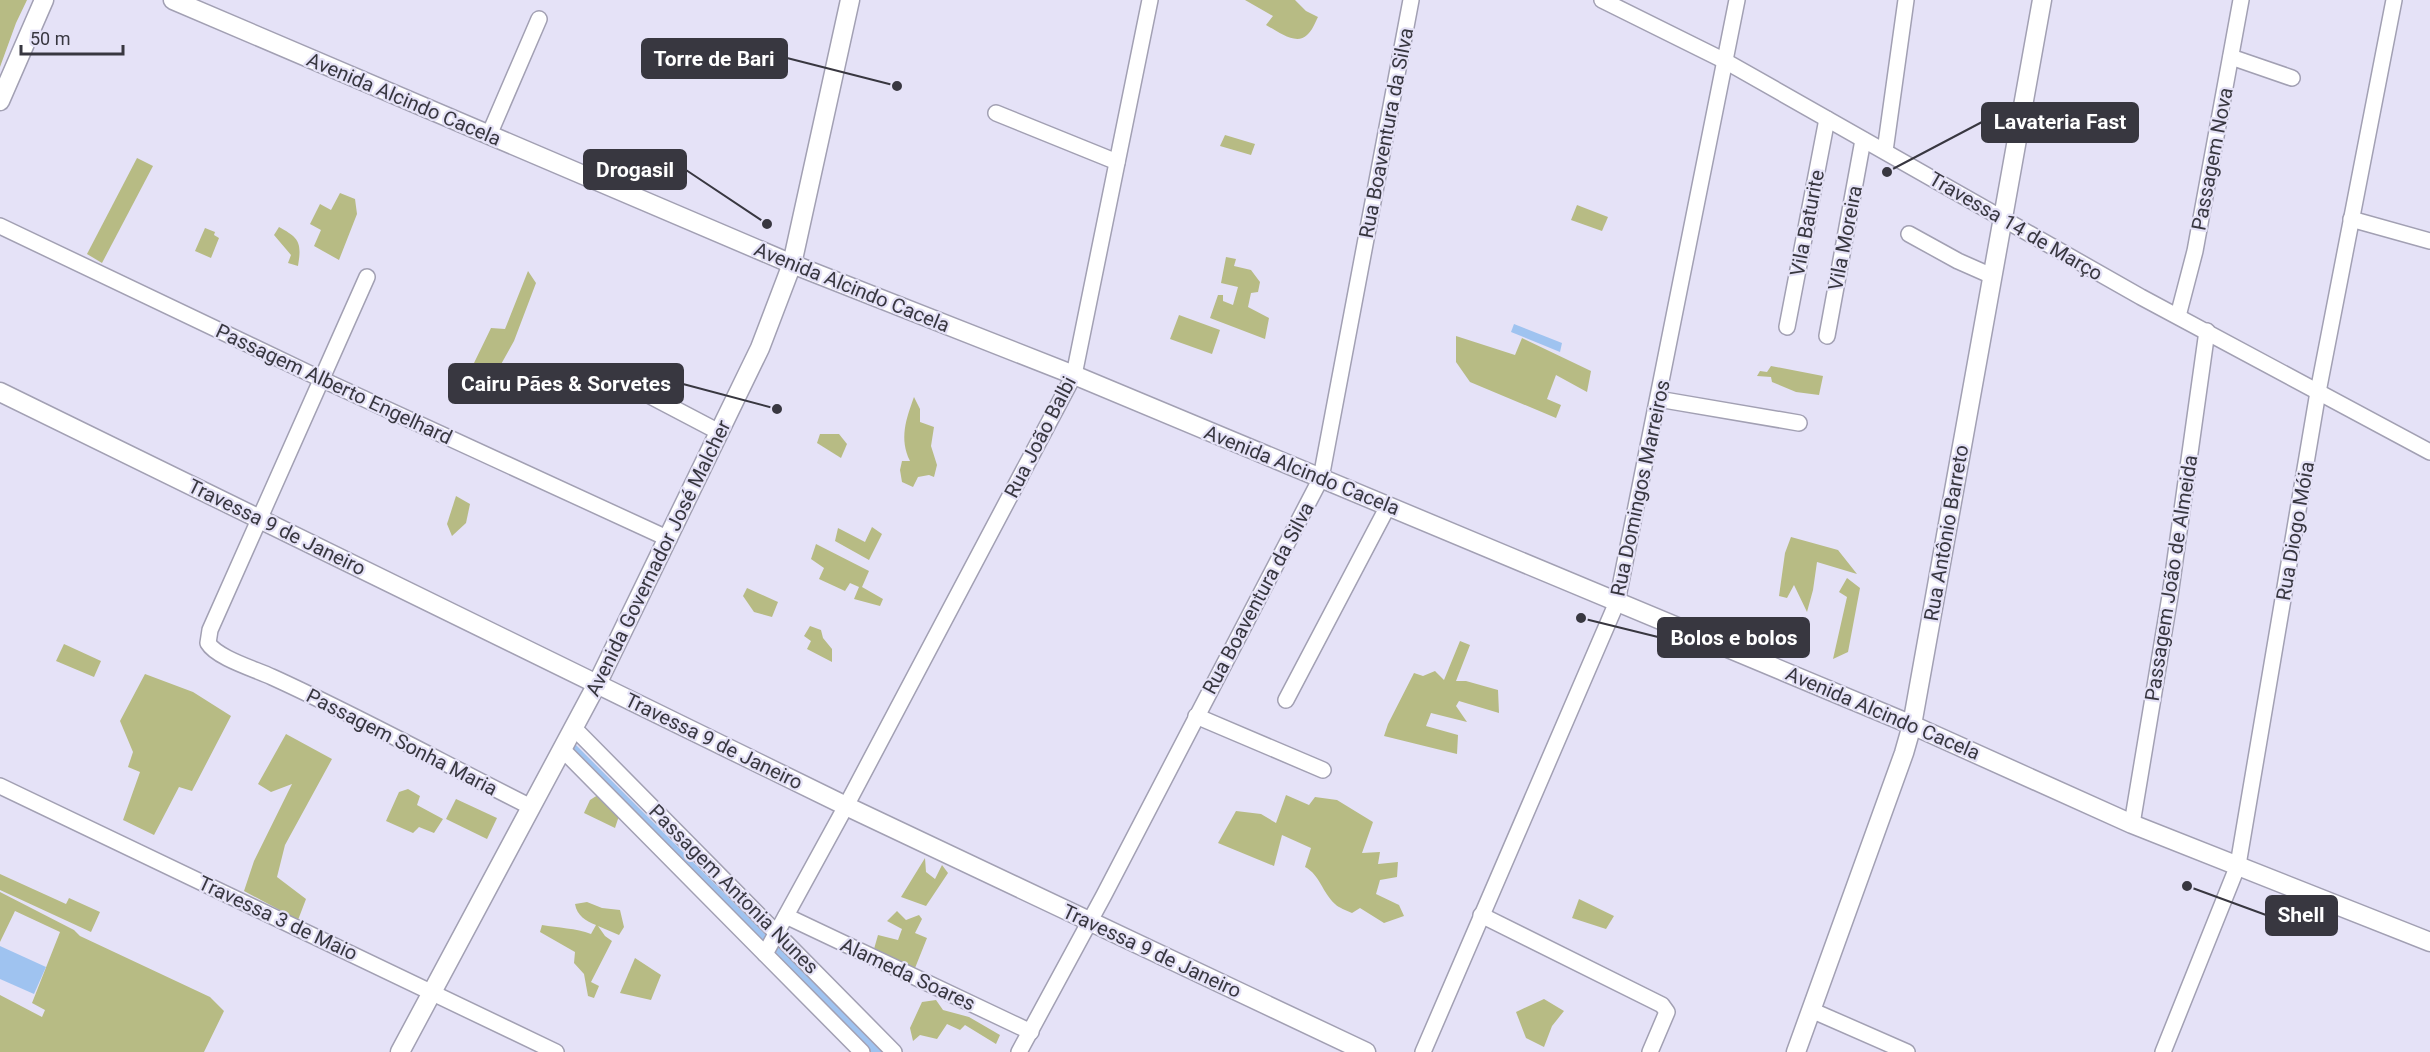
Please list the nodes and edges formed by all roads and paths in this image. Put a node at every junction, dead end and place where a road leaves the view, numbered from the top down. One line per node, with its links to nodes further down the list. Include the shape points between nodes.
1 (44, 0): 16 (main road)
2 (173, 0): 19 (main road, Avenida Alcindo Cacela)
3 (850, 0): 28 (main road, Avenida Governador José Malcher)
4 (1150, 0): 22 (street, Rua João Balbi)
5 (1411, 0): 44 (street, Rua Boaventura da Silva)
6 (1602, 0): 14 (street, Travessa 14 de Março)
7 (1737, 0): 14 (street, Rua Domingos Marreiros)
8 (1906, 0): 21 (street)
9 (2042, 0): 23 (main road, Rua Antônio Barreto)
10 (2241, 0): 13 (street, Passagem Nova)
11 (2394, 0): 24 (street, Rua Diogo Móia)
12 (539, 19): 19 (street)
13 (2231, 57): 15 (street); 31 (street, Passagem Nova, via 2195,251)
14 (1725, 62): 18 (street, Travessa 14 de Março); 40 (street, Rua Domingos Marreiros)
15 (2292, 78)
16 (0, 101)
17 (996, 112): 22 (street)
18 (1827, 119): 20 (street, Travessa 14 de Março); 32 (street, Vila Baturite)
19 (489, 135): 28 (main road, Avenida Alcindo Cacela)
20 (1863, 140): 21 (street, Travessa 14 de Março); 34 (street, Vila Moreira)
21 (1885, 151): 23 (street, Travessa 14 de Março)
22 (1117, 162): 35 (street, Rua João Balbi)
23 (2002, 217): 29 (main road, Rua Antônio Barreto); 31 (street, Travessa 14 de Março)
24 (2351, 219): 27 (street); 39 (street, Rua Diogo Móia)
25 (0, 226): 36 (street, Passagem Alberto Engelhard)
26 (1909, 234): 29 (street)
27 (2430, 241)
28 (792, 264): 35 (main road, Avenida Alcindo Cacela); 42 (main road, Avenida Governador José Malcher, via 760,348)
29 (1992, 276): 52 (main road, Rua Antônio Barreto)
30 (367, 277): 36 (street)
31 (2178, 316): 33 (street, Travessa 14 de Março)
32 (1787, 327)
33 (2207, 332): 39 (street, Travessa 14 de Março); 59 (street, Passagem João de Almeida, via 2170,596)
34 (1827, 336)
35 (1074, 375): 44 (main road, Avenida Alcindo Cacela); 57 (street, Rua João Balbi)
36 (321, 379): 46 (street); 47 (street, Passagem Alberto Engelhard)
37 (618, 379): 42 (street)
38 (0, 392): 46 (main road, Travessa 9 de Janeiro)
39 (2318, 392): 43 (street, Travessa 14 de Março); 60 (street, Rua Diogo Móia)
40 (1658, 399): 41 (street); 48 (street, Rua Domingos Marreiros)
41 (1799, 423)
42 (719, 432): 47 (main road, Avenida Governador José Malcher)
43 (2430, 452)
44 (1321, 478): 45 (main road, Avenida Alcindo Cacela); 51 (street, Rua Boaventura da Silva)
45 (1388, 506): 48 (main road, Avenida Alcindo Cacela); 50 (street)
46 (260, 519): 49 (main road, Travessa 9 de Janeiro); 58 (street, Passagem Sonha Maria, via 207,639 209,646)
47 (669, 539): 49 (main road, Avenida Governador José Malcher)
48 (1617, 602): 52 (main road, Avenida Alcindo Cacela); 61 (street, Rua Domingos Marreiros)
49 (597, 684): 53 (main road, Avenida Governador José Malcher); 57 (main road, Travessa 9 de Janeiro)
50 (1286, 699)
51 (1196, 716): 55 (street); 63 (street, Rua Boaventura da Silva)
52 (1912, 725): 59 (main road, Avenida Alcindo Cacela); 68 (main road, Rua Antônio Barreto)
53 (573, 727): 54 (main road, Avenida Governador José Malcher); 64 (street, Passagem Antonia Nunes)
54 (562, 749): 58 (main road, Avenida Governador José Malcher); 66 (street)
55 (1323, 771)
56 (0, 786): 67 (street, Travessa 3 de Maio)
57 (846, 806): 62 (street, Rua João Balbi); 63 (main road, Travessa 9 de Janeiro)
58 (531, 807): 67 (main road, Avenida Governador José Malcher)
59 (2132, 824): 60 (main road, Avenida Alcindo Cacela)
60 (2238, 865): 65 (main road, Avenida Alcindo Cacela); 80 (street, Rua Diogo Móia)
61 (1481, 915): 76 (street, Rua Domingos Marreiros); 77 (street, via 1662,1005 1667,1012 1665,1021)
62 (786, 916): 64 (street, Rua João Balbi); 69 (street, Alameda Soares)
63 (1090, 921): 69 (street, Rua Boaventura da Silva); 75 (main road, Travessa 9 de Janeiro)
64 (776, 935): 66 (street, Rua João Balbi); 73 (street, Passagem Antonia Nunes)
65 (2430, 942)
66 (765, 954): 72 (street)
67 (432, 992): 70 (main road, Avenida Governador José Malcher); 71 (street, Travessa 3 de Maio)
68 (1811, 1010): 78 (main road, Rua Antônio Barreto); 79 (street)
69 (1031, 1032): 74 (street, Rua Boaventura da Silva)
70 (400, 1052)
71 (555, 1052)
72 (862, 1052)
73 (894, 1052)
74 (1019, 1052)
75 (1366, 1052)
76 (1424, 1052)
77 (1650, 1052)
78 (1796, 1052)
79 (1907, 1052)
80 (2163, 1052)

